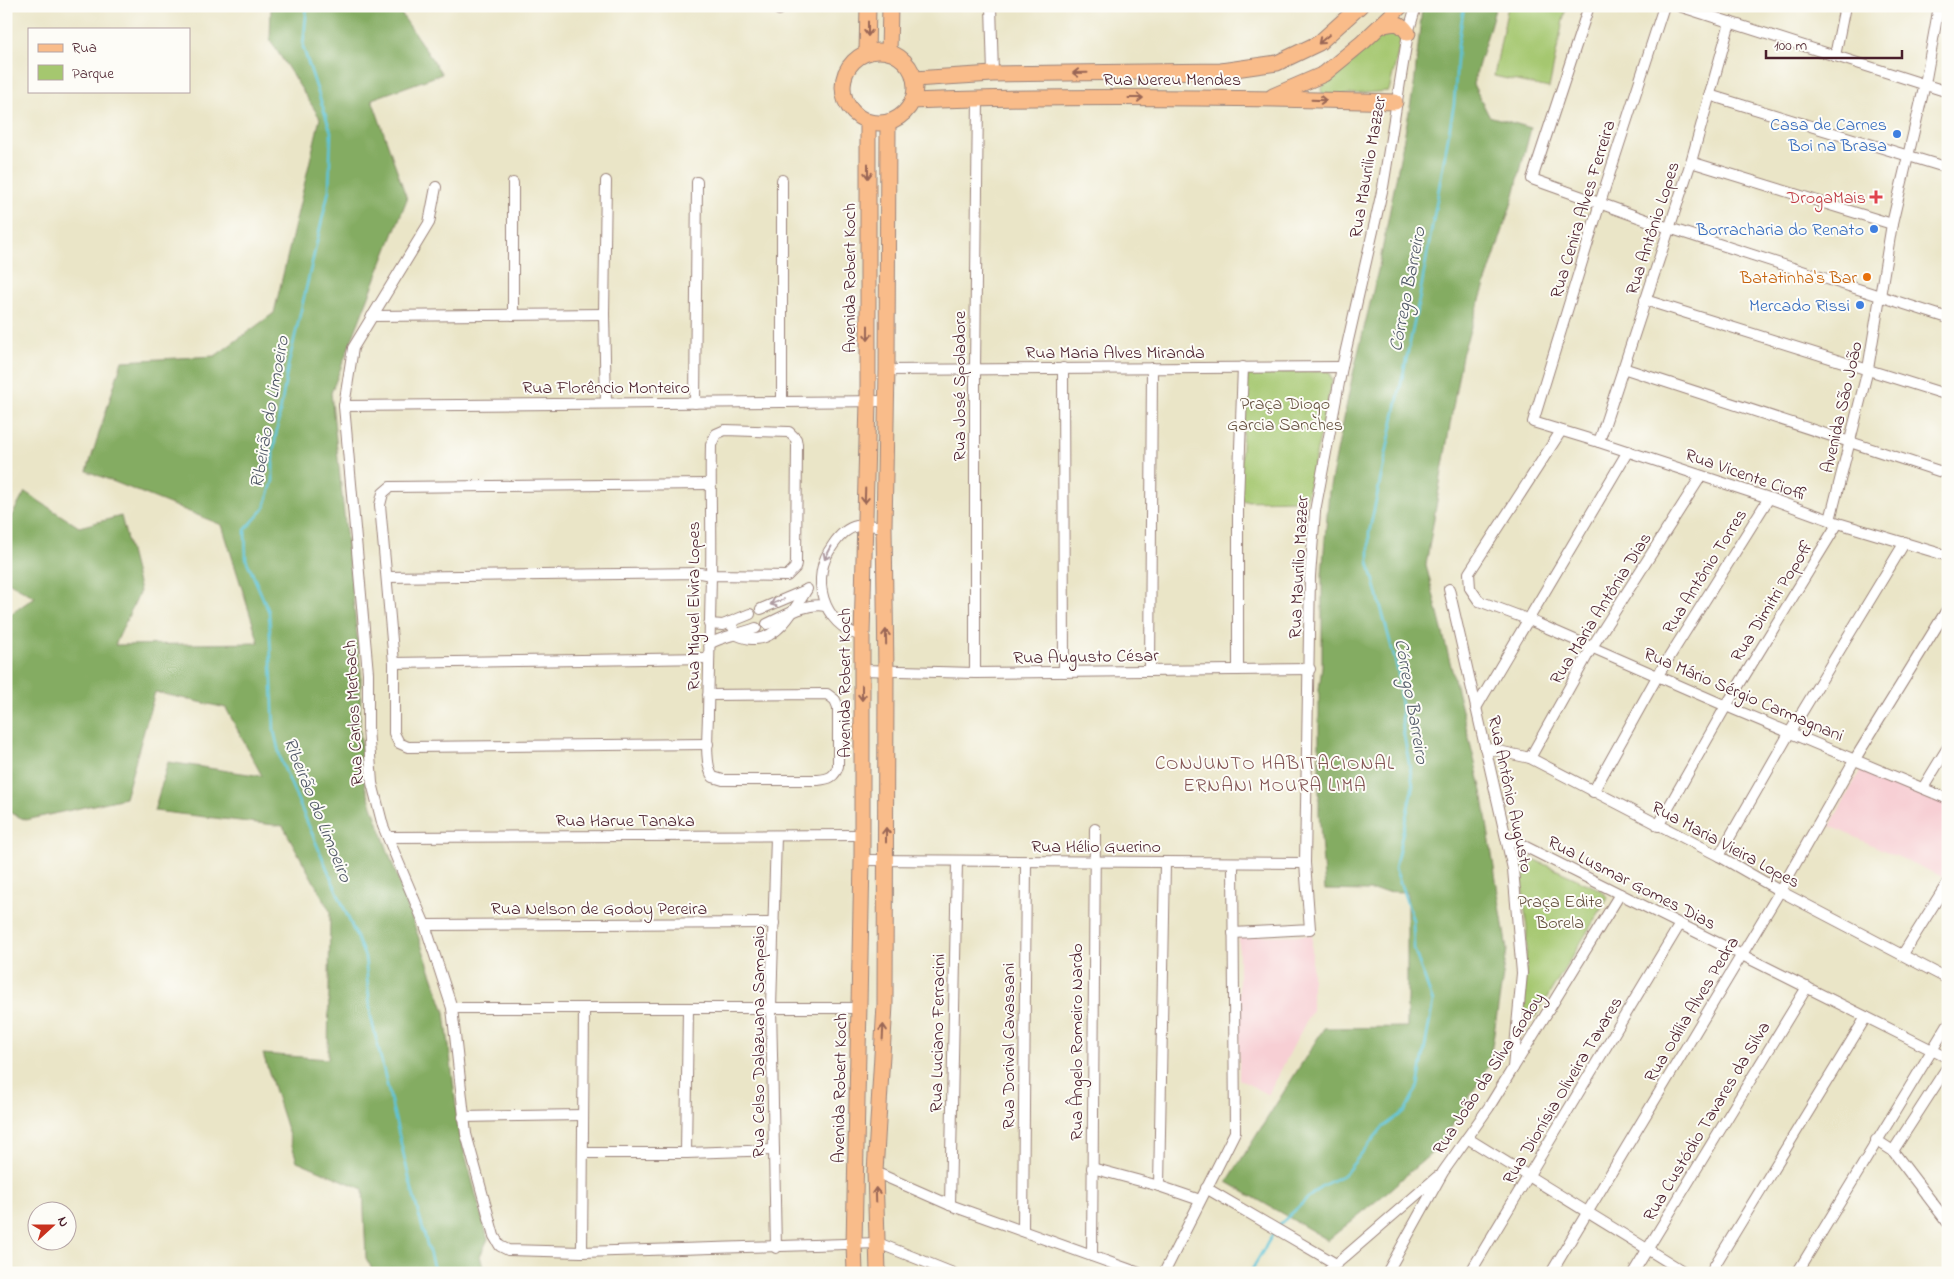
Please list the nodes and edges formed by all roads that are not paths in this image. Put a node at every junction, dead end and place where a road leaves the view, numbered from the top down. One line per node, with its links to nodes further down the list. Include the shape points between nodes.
1 (868, 6): 16 (main road, one-way to 16)
2 (890, 6): 15 (main road)
3 (991, 6): 19 (street)
4 (1360, 6): 18 (main road, Rua Nereu Mendes, one-way to 18, via 1320,43 1277,63 1221,71)
5 (1401, 6): 13 (main road, Rua Nereu Mendes)
6 (1416, 6): 14 (street, Rua Maurilio Mazzer)
7 (1589, 6): 39 (street, via 1532,179)
8 (1664, 6): 39 (street, Rua Cenira Alves Ferreira)
9 (1680, 6): 12 (street)
10 (1845, 6): 17 (street)
11 (1938, 6): 21 (street, Avenida São João)
12 (1730, 22): 17 (street); 23 (street, Rua Antônio Lopes)
13 (1380, 26): 14 (main road, via 1394,23 1402,25); 26 (main road, Rua Nereu Mendes, via 1324,74)
14 (1408, 33): 28 (street, Rua Maurilio Mazzer)
15 (889, 52): 16 (main road); 20 (main road, via 905,62)
16 (867, 53): 29 (main road, via 849,66 842,87 850,109)
17 (1835, 56): 21 (street)
18 (1048, 73): 19 (main road, Rua Nereu Mendes); 25 (main road, via 1059,79 1059,92)
19 (993, 74): 20 (main road, Rua Nereu Mendes)
20 (914, 79): 27 (main road)
21 (1925, 84): 22 (street); 31 (street, Avenida São João)
22 (1948, 92)
23 (1709, 95): 31 (street); 32 (street, Rua Antônio Lopes)
24 (978, 98): 25 (main road, Rua Nereu Mendes); 27 (main road, Rua Nereu Mendes); 53 (street, Rua José Spoladore)
25 (1032, 98): 26 (main road, Rua Nereu Mendes, one-way to 26)
26 (1270, 98): 28 (main road, one-way to 28)
27 (912, 101): 30 (main road, via 898,118)
28 (1395, 102): 49 (street, Rua Maurilio Mazzer, via 1382,187)
29 (868, 122): 30 (main road); 57 (main road, Avenida Robert Koch, one-way to 57)
30 (888, 122): 55 (main road)
31 (1908, 155): 33 (street); 40 (street, Avenida São João)
32 (1691, 162): 40 (street); 41 (street, Rua Antônio Lopes)
33 (1948, 168)
34 (782, 180): 58 (street)
35 (606, 181): 44 (street)
36 (697, 182): 61 (street)
37 (513, 183): 45 (street)
38 (436, 187): 46 (street, Rua Carlos Merbach, via 429,223)
39 (1600, 203): 41 (street); 63 (street, Rua Cenira Alves Ferreira)
40 (1892, 224): 42 (street, Avenida São João)
41 (1669, 228): 42 (street); 43 (street, Rua Antônio Lopes)
42 (1880, 297): 47 (street); 54 (street, Avenida São João)
43 (1645, 300): 52 (street, Rua Antônio Lopes); 54 (street)
44 (604, 314): 45 (street); 60 (street)
45 (513, 315): 46 (street)
46 (372, 316): 62 (street, Rua Carlos Merbach, via 353,348)
47 (1948, 318)
48 (1243, 367): 49 (street, Rua Maria Alves Miranda); 51 (street, Rua Maria Alves Miranda); 100 (street, via 1238,501)
49 (1342, 367): 98 (street, Rua Maurilio Mazzer, via 1315,511 1310,576)
50 (1063, 368): 51 (street, Rua Maria Alves Miranda); 53 (street, Rua Maria Alves Miranda); 103 (street)
51 (1152, 368): 101 (street)
52 (1623, 368): 65 (street, Rua Antônio Lopes); 66 (street)
53 (975, 369): 55 (street, Rua Maria Alves Miranda); 104 (street, Rua José Spoladore)
54 (1868, 369): 56 (street); 66 (street, Avenida São João)
55 (887, 370): 59 (main road)
56 (1948, 395)
57 (868, 401): 58 (street, Rua Florêncio Monteiro); 59 (street, Rua Florêncio Monteiro); 73 (main road, Avenida Robert Koch, one-way to 73)
58 (782, 402): 61 (street, Rua Florêncio Monteiro)
59 (886, 402): 74 (main road)
60 (606, 403): 61 (street, Rua Florêncio Monteiro); 62 (street, Rua Florêncio Monteiro)
61 (695, 403)
62 (344, 406): 122 (street, Rua Carlos Merbach, via 368,673 371,776)
63 (1534, 422): 64 (street, Rua Vicente Cioffi)
64 (1561, 430): 65 (street, Rua Vicente Cioffi); 87 (street, Rua Mário Sérgio Carmagnani, via 1469,573 1470,588 1479,601)
65 (1599, 442): 67 (street, Rua Vicente Cioffi)
66 (1850, 443): 68 (street); 72 (street, Avenida São João)
67 (1628, 451): 69 (street, Rua Vicente Cioffi); 87 (street)
68 (1948, 474)
69 (1701, 476): 71 (street, Rua Vicente Cioffi); 95 (street, Rua Maria Antônia Dias)
70 (710, 484): 78 (street, Rua Miguel Elvira Lopes); 78 (street, Rua Miguel Elvira Lopes, via 711,445 716,434 725,430 784,430 793,435 797,445 796,563 791,574 783,577); 79 (street, via 395,487 386,490 380,505)
71 (1769, 498): 72 (street, Rua Vicente Cioffi); 105 (street, Rua Antônio Torres)
72 (1834, 522): 75 (street, Rua Vicente Cioffi); 107 (street, Rua Dimitri Popoff)
73 (864, 525): 74 (street); 77 (street, one-way to 77, via 856,526 837,538 828,551); 93 (main road, Avenida Robert Koch)
74 (884, 527): 102 (main road, one-way to 74)
75 (1905, 542): 76 (street, Rua Vicente Cioffi); 109 (street)
76 (1948, 556)
77 (820, 575): 80 (street); 82 (street)
78 (711, 576): 79 (street); 89 (street, Rua Miguel Elvira Lopes)
79 (387, 577): 97 (street)
80 (808, 589): 84 (street, one-way to 84); 85 (street)
81 (1449, 589): 108 (street, Rua Antônio Augusto)
82 (825, 606): 85 (street, via 811,605); 93 (street, via 848,630)
83 (1948, 608): 114 (street, Rua Odília Alves Pedra)
84 (761, 609)
85 (793, 613): 90 (street); 92 (street, via 776,630 760,638)
86 (750, 614): 88 (street)
87 (1527, 620): 95 (street, Rua Mário Sérgio Carmagnani); 108 (street)
88 (730, 622): 89 (street, via 720,626); 92 (street)
89 (709, 624): 94 (street, Rua Miguel Elvira Lopes)
90 (767, 624)
91 (756, 628): 92 (street)
92 (737, 635): 94 (street)
93 (862, 636): 99 (main road, Avenida Robert Koch)
94 (709, 644): 96 (street, Rua Miguel Elvira Lopes)
95 (1592, 647): 105 (street, Rua Mário Sérgio Carmagnani); 113 (street, Rua Maria Antônia Dias)
96 (709, 658): 97 (street); 106 (street, Rua Miguel Elvira Lopes)
97 (394, 663): 110 (street, via 394,733 408,748)
98 (1310, 669): 100 (street, Rua Augusto César); 132 (street, Rua Maurilio Mazzer)
99 (862, 670): 102 (street, Rua Augusto César); 120 (main road, Avenida Robert Koch, one-way to 120)
100 (1238, 670): 101 (street, Rua Augusto César)
101 (1150, 671): 103 (street, Rua Augusto César)
102 (886, 672): 104 (street, Rua Augusto César); 126 (main road, one-way to 102)
103 (1064, 672): 104 (street, Rua Augusto César)
104 (975, 673)
105 (1658, 675): 107 (street, Rua Mário Sérgio Carmagnani); 116 (street, Rua Antônio Torres)
106 (708, 694): 110 (street, Rua Miguel Elvira Lopes); 110 (street, Rua Miguel Elvira Lopes, via 823,693 831,696 838,707 838,766 835,774 818,780 723,780 714,777 708,767)
107 (1726, 706): 109 (street, Rua Mário Sérgio Carmagnani); 118 (street, Rua Dimitri Popoff)
108 (1476, 708): 112 (street, Rua Antônio Augusto)
109 (1790, 732): 114 (street, Rua Mário Sérgio Carmagnani); 124 (street)
110 (708, 744)
111 (1948, 747): 115 (street)
112 (1485, 748): 113 (street, Rua Maria Vieira Lopes); 123 (street, Rua Antônio Augusto)
113 (1530, 758): 116 (street, Rua Maria Vieira Lopes)
114 (1855, 759): 115 (street, Rua Mário Sérgio Carmagnani); 134 (street, Rua Odília Alves Pedra)
115 (1923, 788): 117 (street, Rua Mário Sérgio Carmagnani)
116 (1593, 792): 118 (street, Rua Maria Vieira Lopes)
117 (1948, 799)
118 (1658, 826): 124 (street, Rua Maria Vieira Lopes)
119 (1095, 829): 129 (street, Rua Ângelo Romeiro Nardo)
120 (863, 835): 121 (street, Rua Harue Tanaka); 125 (main road, Avenida Robert Koch)
121 (776, 836): 122 (street, Rua Harue Tanaka); 136 (street, Rua Celso Dalazuana Sampaio)
122 (388, 837): 138 (street, Rua Carlos Merbach)
123 (1506, 837): 135 (street, Rua Lusmar Gomes Dias); 154 (street, Rua Antônio Augusto, via 1513,869 1522,973)
124 (1719, 856): 134 (street, Rua Maria Vieira Lopes)
125 (862, 860): 126 (street, Rua Hélio Guerino); 148 (main road, Avenida Robert Koch)
126 (886, 861): 127 (street, Rua Hélio Guerino); 164 (main road, one-way to 126, via 885,1005)
127 (957, 861): 128 (street, Rua Hélio Guerino); 170 (street, Rua Luciano Ferracini)
128 (1026, 862): 129 (street, Rua Hélio Guerino); 173 (street, Rua Dorival Cavassani)
129 (1093, 862): 130 (street, Rua Hélio Guerino); 163 (street, Rua Ângelo Romeiro Nardo)
130 (1165, 862): 131 (street, Rua Hélio Guerino); 167 (street)
131 (1233, 863): 132 (street, Rua Hélio Guerino); 139 (street)
132 (1306, 863): 139 (street, Rua Maurilio Mazzer, via 1310,929)
133 (1948, 882): 140 (street)
134 (1780, 891): 140 (street, Rua Maria Vieira Lopes); 141 (street, Rua Odília Alves Pedra)
135 (1620, 894): 137 (street, Rua Lusmar Gomes Dias); 154 (street, Rua João da Silva Godoy)
136 (774, 923): 138 (street, Rua Nelson de Godoy Pereira); 144 (street, Rua Celso Dalazuana Sampaio)
137 (1680, 924): 141 (street, Rua Lusmar Gomes Dias); 166 (street, Rua Dionísia Oliveira Tavares)
138 (425, 925): 145 (street, Rua Carlos Merbach)
139 (1233, 933): 168 (street, via 1235,1132)
140 (1903, 954): 142 (street, Rua Maria Vieira Lopes)
141 (1742, 955): 143 (street, Rua Lusmar Gomes Dias); 171 (street, Rua Odília Alves Pedra)
142 (1948, 979)
143 (1807, 987): 149 (street, Rua Lusmar Gomes Dias); 177 (street, Rua Custódio Tavares da Silva)
144 (772, 1007): 147 (street); 148 (street); 159 (street, Rua Celso Dalazuana Sampaio)
145 (452, 1008): 146 (street); 156 (street, Rua Carlos Merbach)
146 (584, 1008): 147 (street); 155 (street)
147 (688, 1008): 162 (street)
148 (859, 1008): 175 (main road, Avenida Robert Koch)
149 (1866, 1017): 151 (street, Rua Lusmar Gomes Dias); 192 (street)
150 (1948, 1024): 151 (street)
151 (1932, 1050): 152 (street, Rua Lusmar Gomes Dias); 158 (street)
152 (1948, 1058)
153 (1948, 1066): 160 (street)
154 (1513, 1068): 157 (street, Rua João da Silva Godoy)
155 (583, 1115): 156 (street); 161 (street)
156 (463, 1117): 178 (street, Rua Carlos Merbach, via 468,1145 497,1242 508,1250)
157 (1467, 1138): 165 (street, Rua João da Silva Godoy); 166 (street)
158 (1876, 1140): 160 (street); 193 (street)
159 (774, 1150): 162 (street); 176 (street, Rua Celso Dalazuana Sampaio)
160 (1892, 1151): 172 (street)
161 (583, 1153): 162 (street); 178 (street)
162 (686, 1153)
163 (1092, 1168): 167 (street); 179 (street, Rua Ângelo Romeiro Nardo)
164 (875, 1172): 170 (street); 174 (main road, one-way to 164)
165 (1443, 1172): 180 (street); 187 (street, Rua João da Silva Godoy)
166 (1529, 1176): 171 (street); 188 (street, Rua Dionísia Oliveira Tavares)
167 (1159, 1186): 169 (street)
168 (1206, 1188): 169 (street); 180 (street)
169 (1200, 1200): 185 (street)
170 (950, 1205): 173 (street)
171 (1587, 1212): 177 (street); 189 (street, Rua Odília Alves Pedra)
172 (1948, 1222)
173 (1023, 1231): 179 (street)
174 (878, 1243): 175 (street, Rua Carlos Merbach); 182 (main road); 183 (street)
175 (854, 1244): 176 (street, Rua Carlos Merbach); 181 (main road, Avenida Robert Koch)
176 (776, 1248): 178 (street, Rua Carlos Merbach)
177 (1647, 1249): 190 (street, Rua Custódio Tavares da Silva); 191 (street)
178 (582, 1252)
179 (1092, 1256): 184 (street)
180 (1336, 1264): 186 (street)
181 (855, 1273)
182 (878, 1273)
183 (953, 1273)
184 (1139, 1273)
185 (1164, 1273)
186 (1326, 1273)
187 (1387, 1273)
188 (1470, 1273)
189 (1551, 1273)
190 (1633, 1273)
191 (1686, 1273)
192 (1710, 1273)
193 (1797, 1273)

